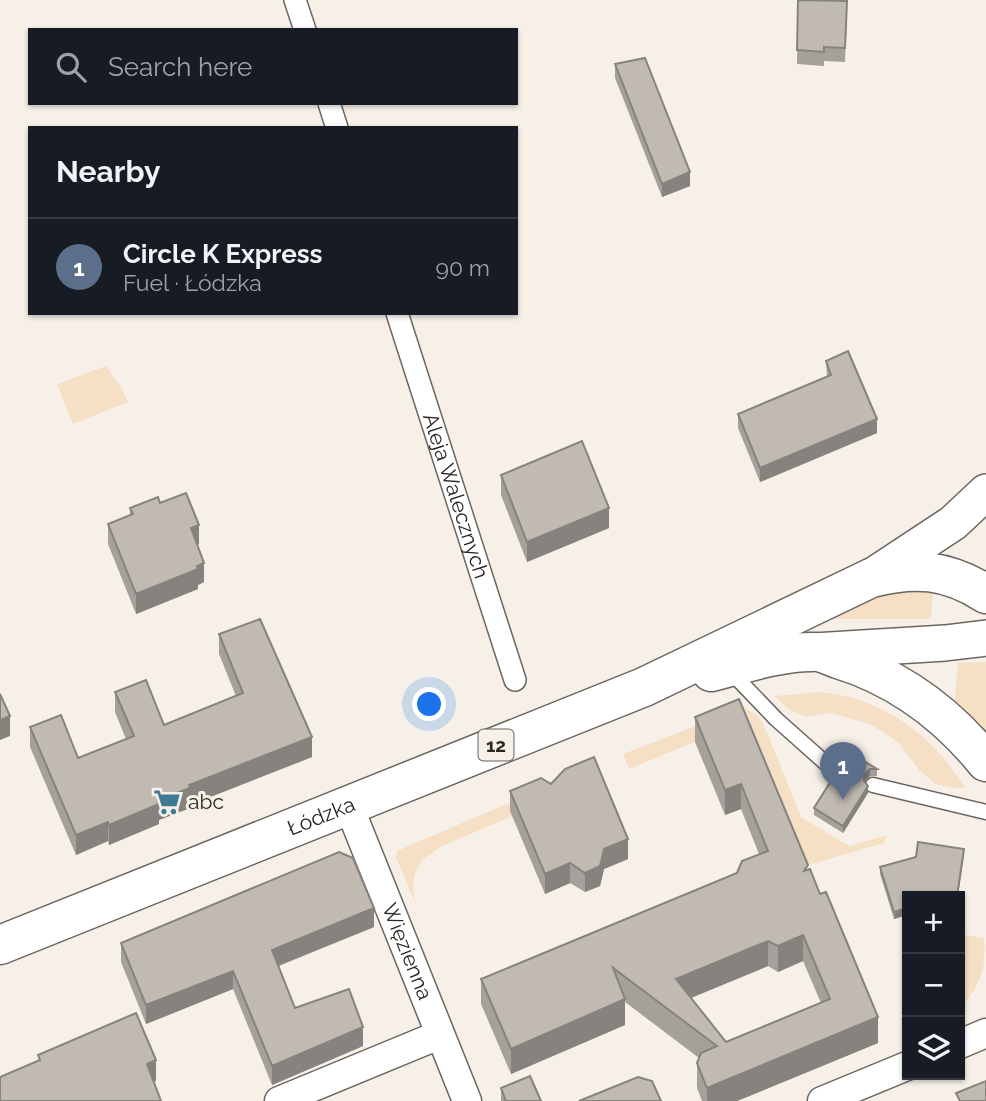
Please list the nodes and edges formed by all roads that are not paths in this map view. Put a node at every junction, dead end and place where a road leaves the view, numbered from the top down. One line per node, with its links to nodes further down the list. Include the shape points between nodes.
1 (295, 0): 2 (street)
2 (304, 28)
3 (330, 105): 4 (street)
4 (336, 126)
5 (398, 315): 12 (street, Aleja Walecznych)
6 (986, 492): 7 (street, via 953,523)
7 (871, 578): 8 (main road, 12, via 894,572 935,572); 13 (main road, Łódzka / 12)
8 (986, 594)
9 (986, 638): 10 (street)
10 (814, 651): 11 (main road, Łódzka / 12); 14 (main road, 12, via 853,663 912,693 961,733)
11 (727, 668): 13 (main road, Łódzka / 12); 15 (lane)
12 (516, 680)
13 (645, 687): 17 (main road, Łódzka / 12)
14 (986, 762)
15 (839, 775)
16 (873, 785): 18 (lane)
17 (348, 804): 19 (main road, Łódzka / 12); 21 (street, Więzienna)
18 (986, 812)
19 (0, 945)
20 (986, 1033): 22 (street)
21 (439, 1035): 24 (street); 25 (street, Więzienna)
22 (965, 1042)
23 (902, 1068): 26 (street)
24 (279, 1101)
25 (467, 1101)
26 (822, 1101)

